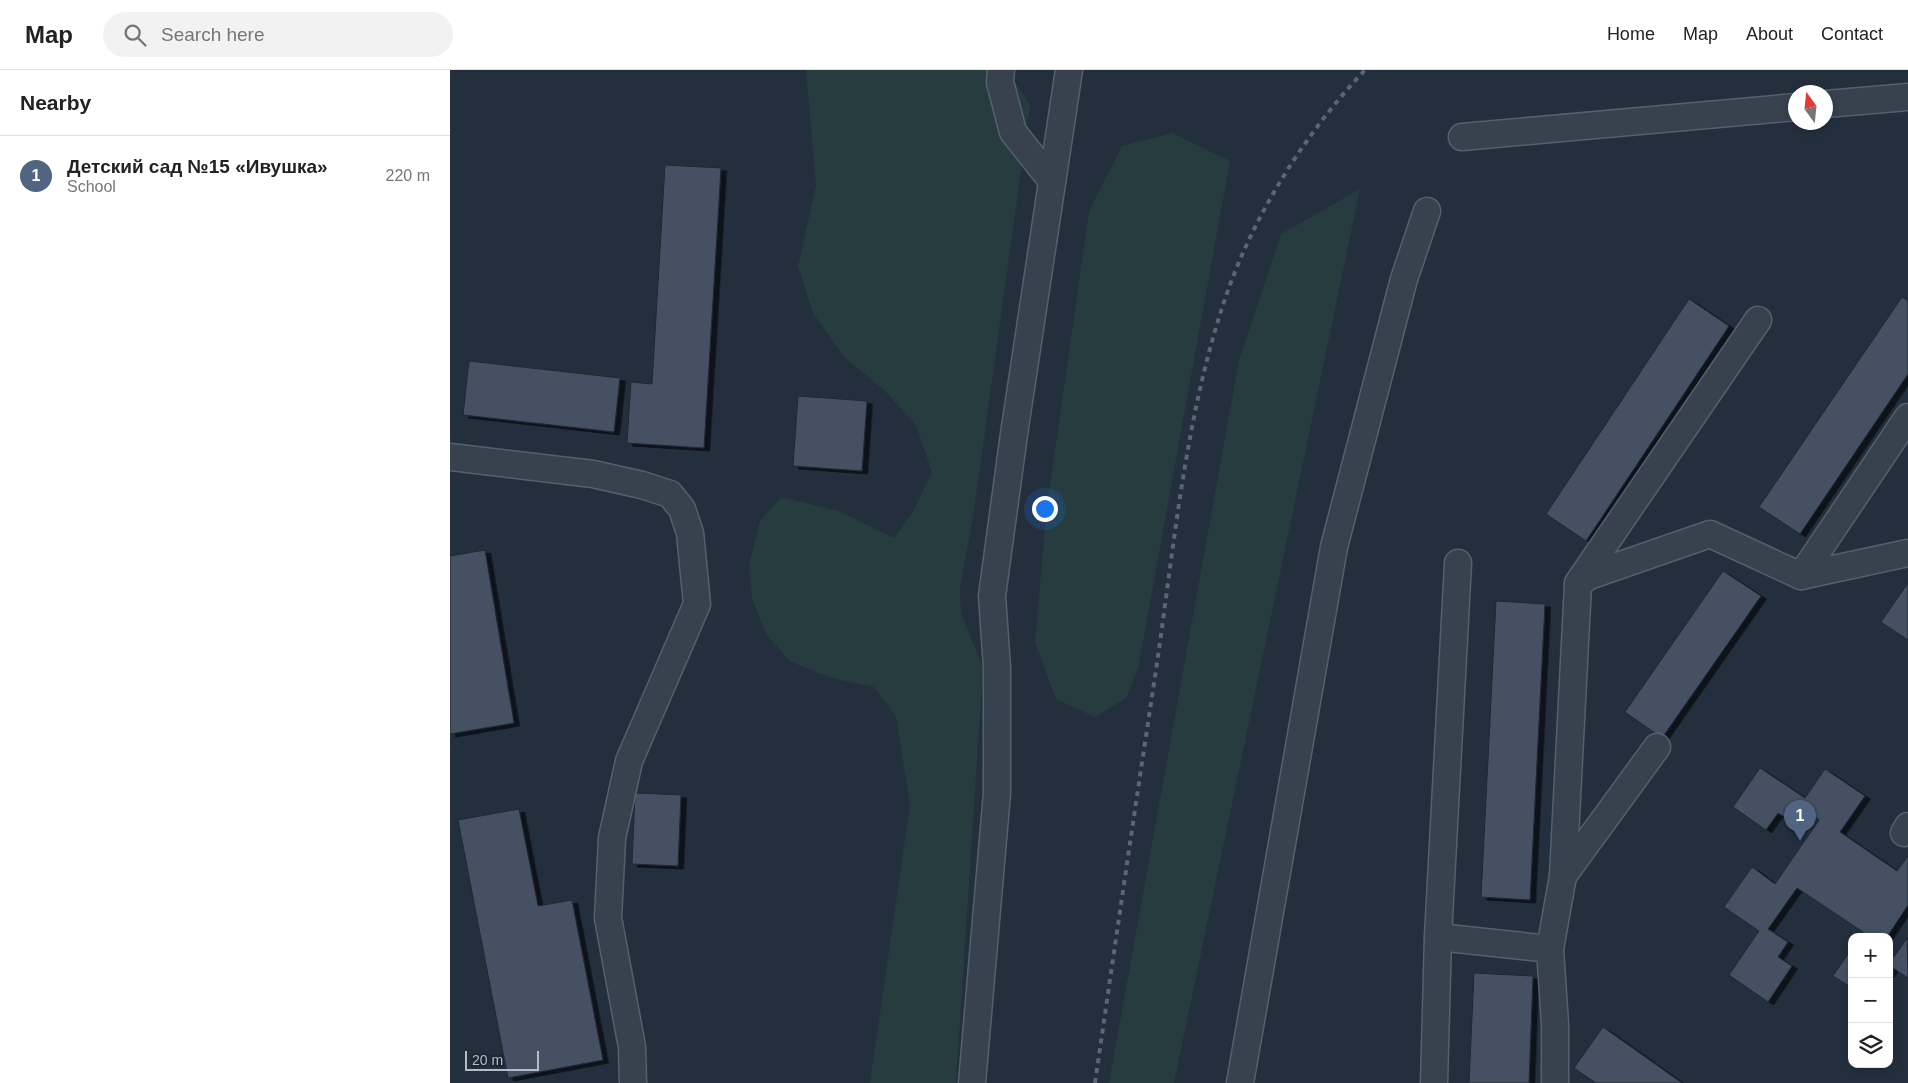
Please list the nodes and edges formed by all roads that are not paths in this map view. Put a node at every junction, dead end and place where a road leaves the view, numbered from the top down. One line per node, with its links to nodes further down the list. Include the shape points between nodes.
1 (1001, 70): 7 (street, via 1000,82 1013,132)
2 (1069, 70): 7 (street)
3 (1908, 97): 4 (street)
4 (1833, 103)
5 (1788, 108): 6 (street)
6 (1462, 137)
7 (1052, 182): 21 (street, via 992,596 997,668 997,793)
8 (1427, 211): 22 (street, via 1404,279 1334,548)
9 (1758, 320): 15 (street)
10 (1908, 417): 14 (street)
11 (450, 457): 20 (street, via 593,474 642,485 670,494 682,509 690,533 696,604 629,761 612,838 608,918 632,1047)
12 (1908, 553): 14 (street)
13 (1458, 563): 18 (street)
14 (1801, 576): 15 (street, via 1710,534 1588,576)
15 (1578, 584): 17 (street)
16 (1657, 747): 17 (street)
17 (1563, 876): 19 (street)
18 (1438, 937): 19 (street); 23 (street)
19 (1550, 949): 24 (street)
20 (634, 1083)
21 (972, 1083)
22 (1240, 1083)
23 (1434, 1083)
24 (1555, 1083)

